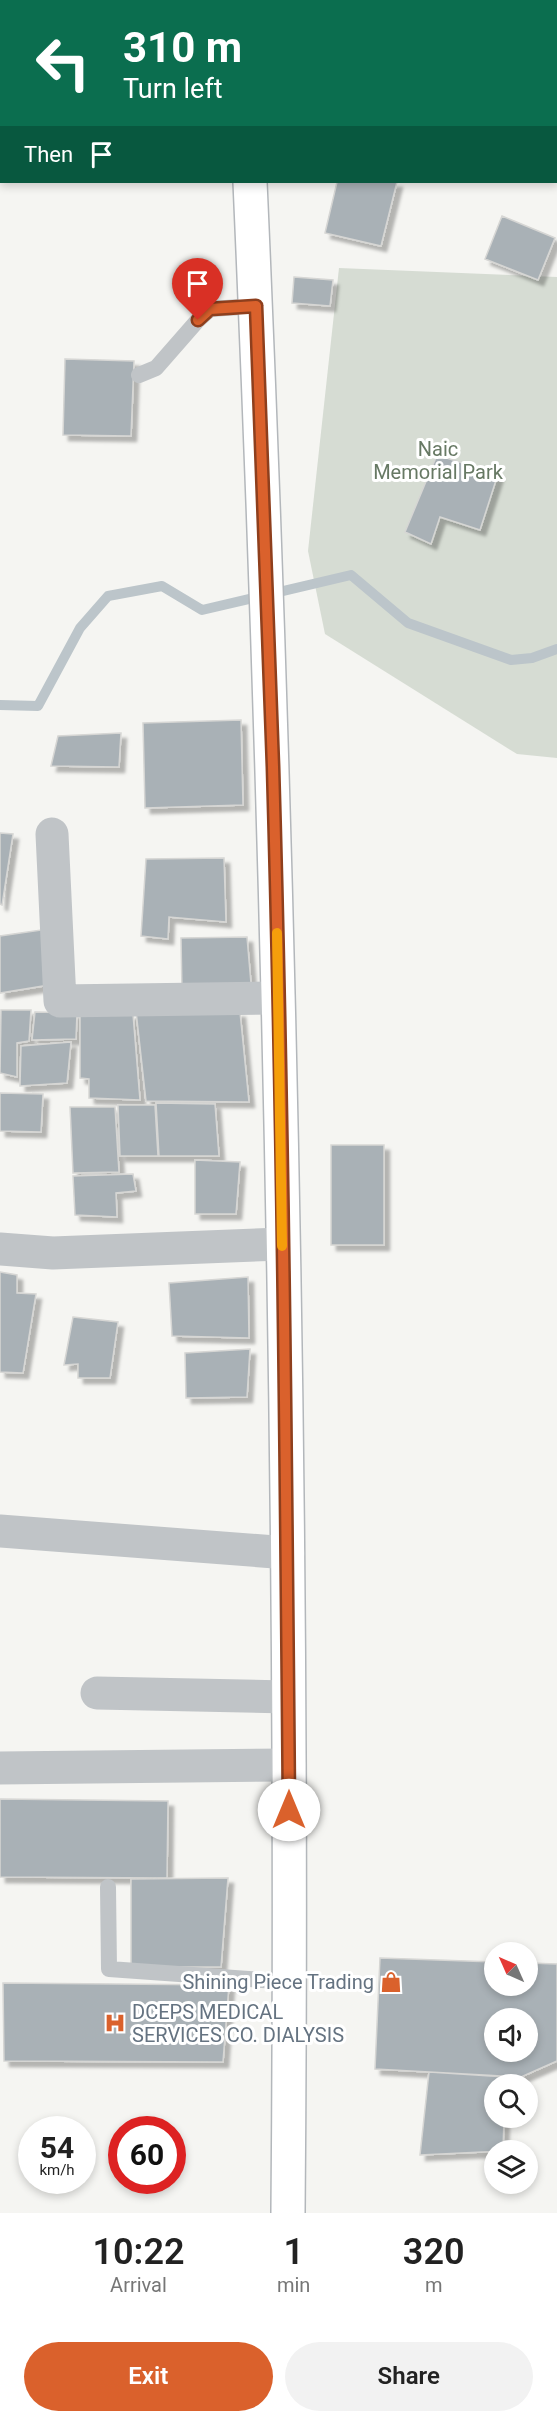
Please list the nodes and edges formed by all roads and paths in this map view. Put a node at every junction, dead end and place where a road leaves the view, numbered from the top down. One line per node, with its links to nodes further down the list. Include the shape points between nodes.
1 (250, 183): 2 (main road)
2 (256, 306): 3 (lane, via 210,309 156,368); 5 (main road)
3 (139, 375)
4 (52, 834): 5 (street, via 60,1001)
5 (278, 998): 6 (main road)
6 (282, 1244): 7 (street, via 53,1253); 9 (main road)
7 (0, 1249)
8 (0, 1531): 9 (street)
9 (288, 1553): 11 (main road)
10 (97, 1693): 11 (street)
11 (288, 1697): 12 (main road)
12 (288, 1765): 13 (street); 15 (main road)
13 (0, 1768)
14 (108, 1887): 15 (lane, via 109,1969)
15 (290, 1982): 16 (main road)
16 (288, 2213)

